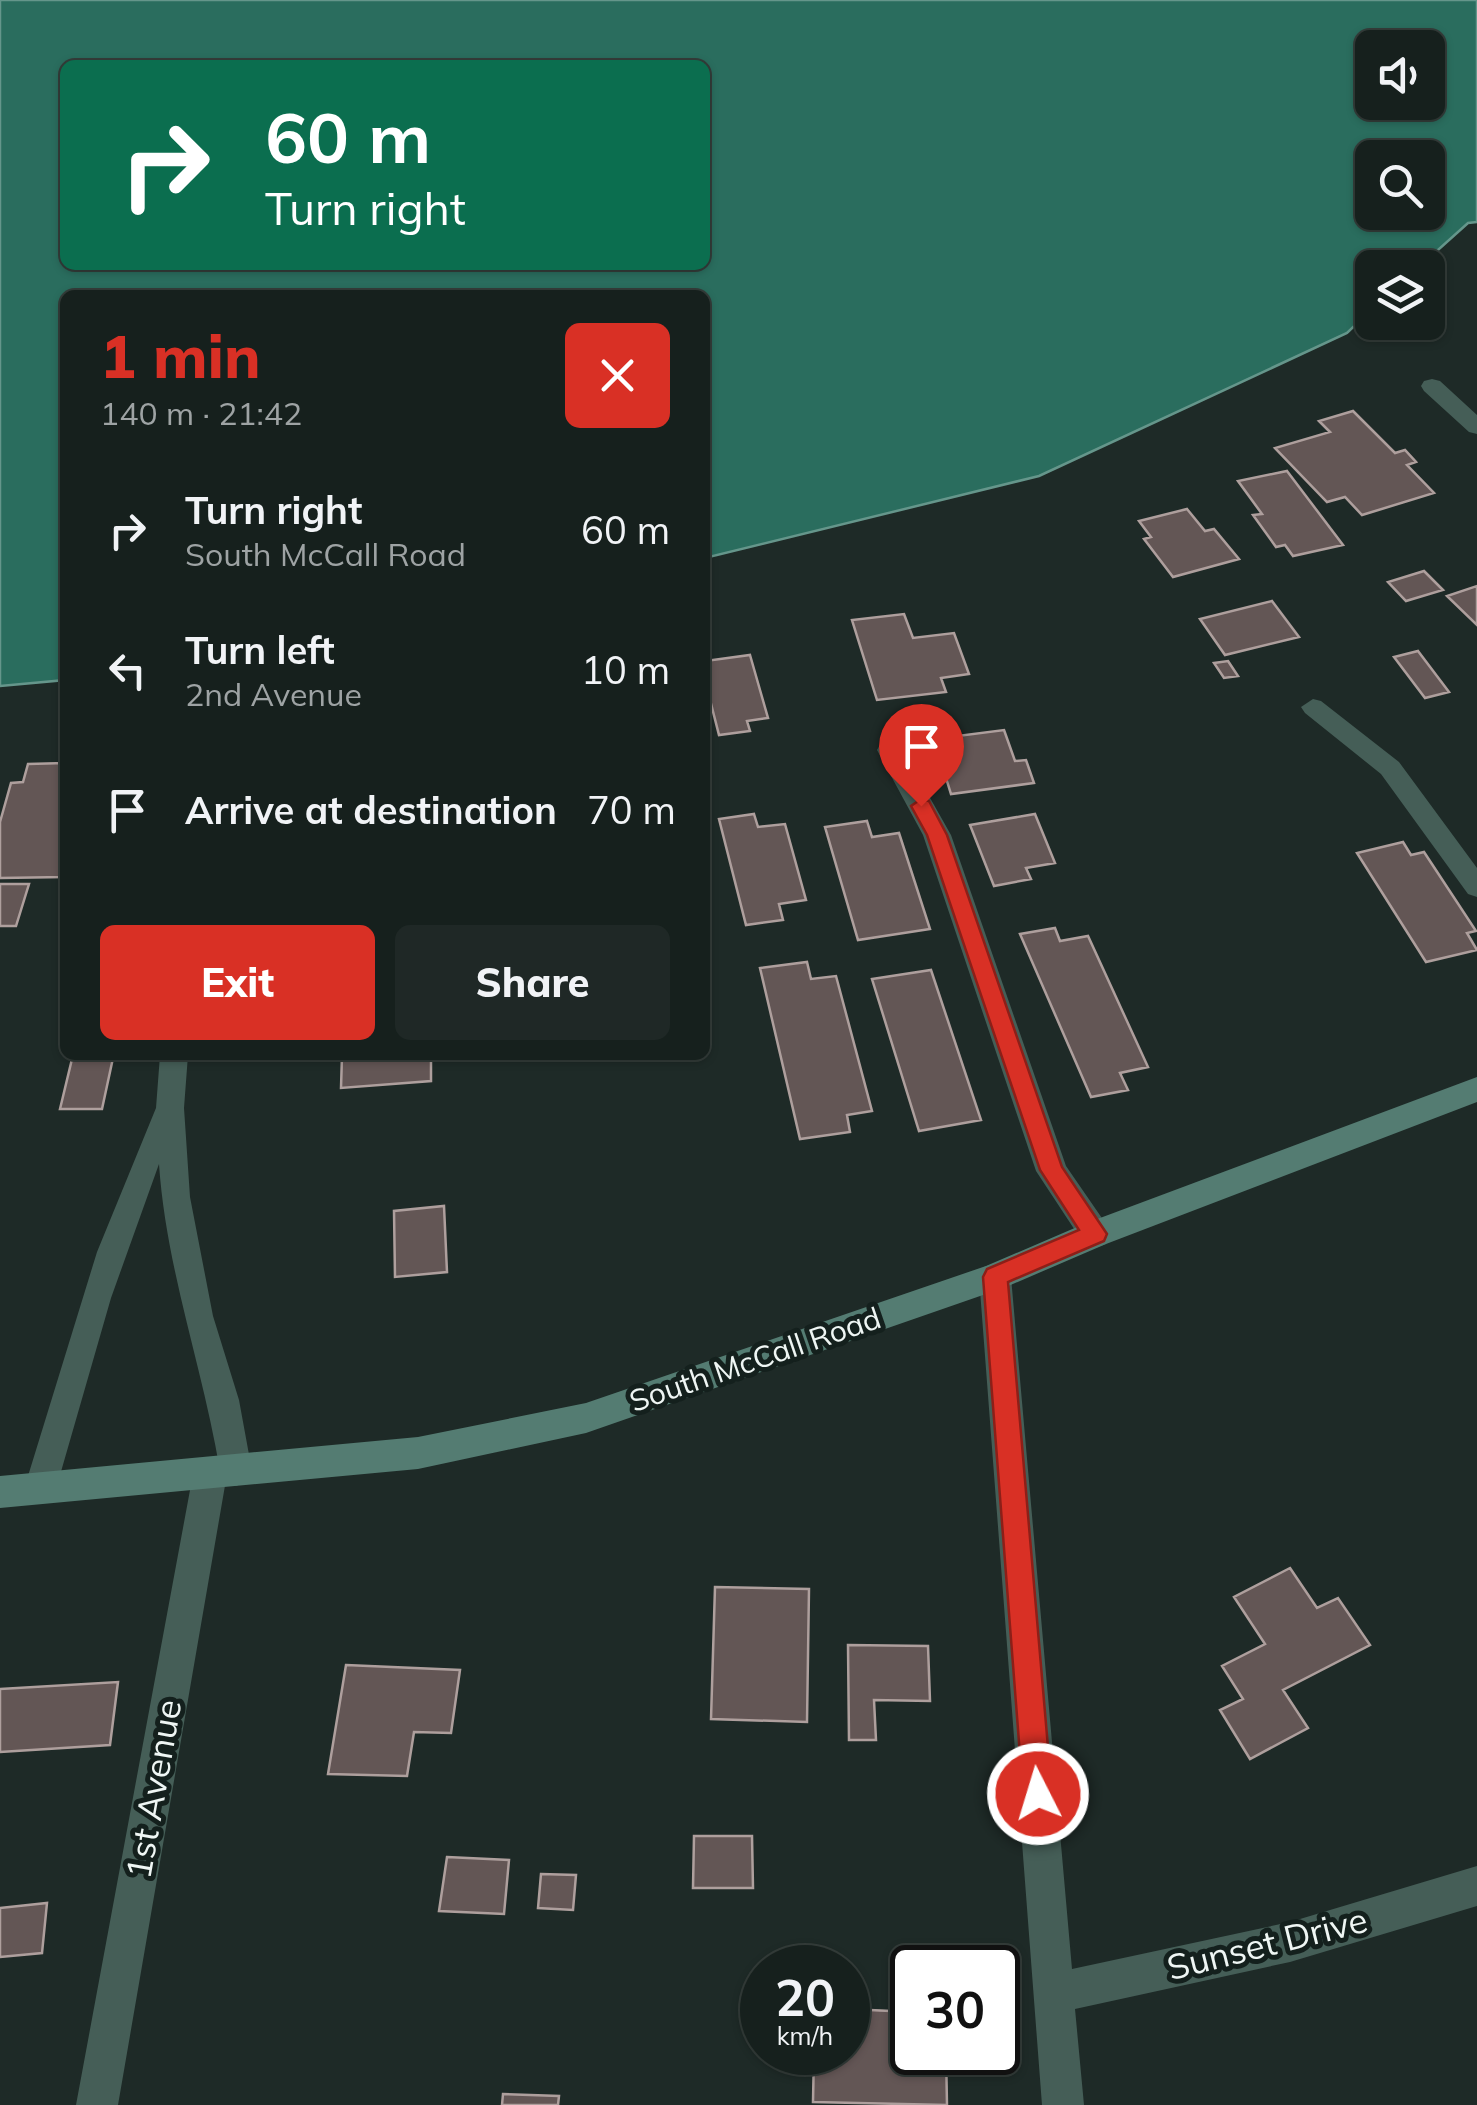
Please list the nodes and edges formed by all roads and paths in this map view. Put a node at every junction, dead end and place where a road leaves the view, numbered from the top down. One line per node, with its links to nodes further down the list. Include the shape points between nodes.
1 (1432, 386): 2 (street)
2 (1477, 427)
3 (1312, 707): 5 (lane, via 1390,768)
4 (890, 750): 9 (street, via 937,835 1052,1170)
5 (1477, 887)
6 (174, 1060): 8 (lane)
7 (1477, 1089): 9 (street, South McCall Road)
8 (170, 1108): 11 (lane, via 176,1197 198,1316 224,1400); 12 (lane, via 75,1357)
9 (1095, 1234): 10 (street, South McCall Road)
10 (995, 1277): 11 (street, South McCall Road, via 586,1418 418,1453); 15 (street)
11 (223, 1472): 12 (street, South McCall Road); 16 (street, 1st Avenue)
12 (40, 1489): 13 (street, South McCall Road)
13 (0, 1492)
14 (1477, 1886): 15 (street, Sunset Drive, via 1290,1942)
15 (1054, 1993): 17 (street)
16 (97, 2105)
17 (1063, 2105)

